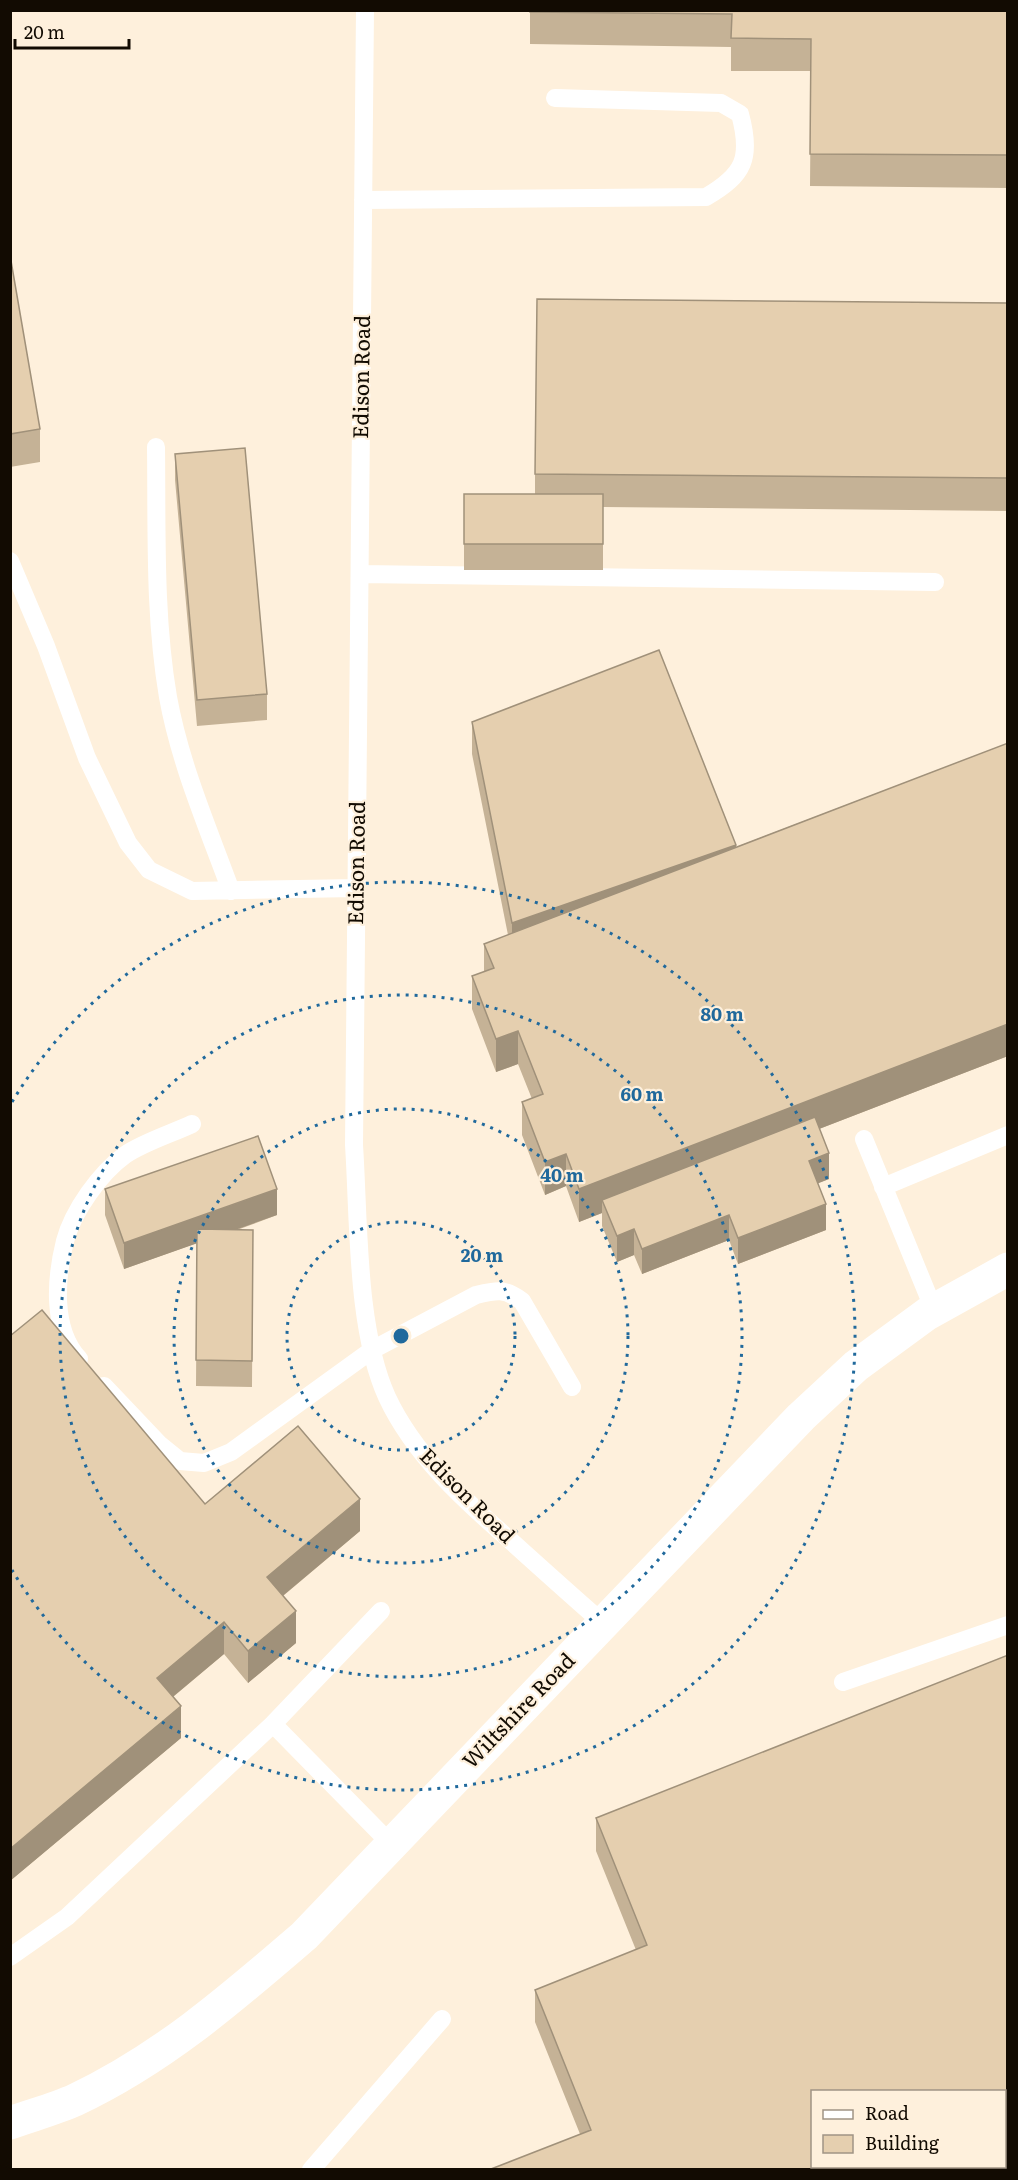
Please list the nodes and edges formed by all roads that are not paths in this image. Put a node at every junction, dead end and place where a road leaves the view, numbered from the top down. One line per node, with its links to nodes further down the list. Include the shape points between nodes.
1 (365, 10): 3 (lane, Edison Road)
2 (555, 99): 3 (lane, via 721,103 740,114 745,132 744,156 736,177 706,197)
3 (363, 200): 6 (lane, Edison Road)
4 (156, 447): 9 (lane, via 159,630 168,698 183,756)
5 (10, 561): 9 (lane, via 87,758 128,843 149,870 192,891)
6 (360, 574): 7 (lane); 8 (lane, Edison Road)
7 (935, 582)
8 (357, 888): 9 (lane); 16 (lane, Edison Road, via 354,1145 363,1293)
9 (231, 891)
10 (192, 1124): 16 (lane, via 126,1154 100,1178 81,1206 66,1239 58,1284 60,1318 69,1349 159,1444 180,1461 204,1463 231,1452)
11 (1008, 1135): 13 (lane)
12 (864, 1138): 13 (lane)
13 (883, 1187): 15 (lane)
14 (1008, 1269): 15 (street, Wiltshire Road)
15 (934, 1310): 19 (street, Wiltshire Road, via 856,1366 801,1417)
16 (372, 1350): 17 (lane, via 476,1295 509,1292 522,1301); 19 (lane, Edison Road, via 387,1397 412,1441 461,1497)
17 (572, 1387)
18 (381, 1611): 22 (lane)
19 (603, 1623): 23 (street, Wiltshire Road)
20 (1008, 1625): 21 (lane)
21 (843, 1682)
22 (273, 1724): 23 (lane); 24 (lane, via 67,1917)
23 (390, 1844): 26 (street, Wiltshire Road, via 304,1935 224,2005 153,2058 74,2100)
24 (10, 1957)
25 (442, 2019): 27 (lane)
26 (10, 2123)
27 (311, 2169)

